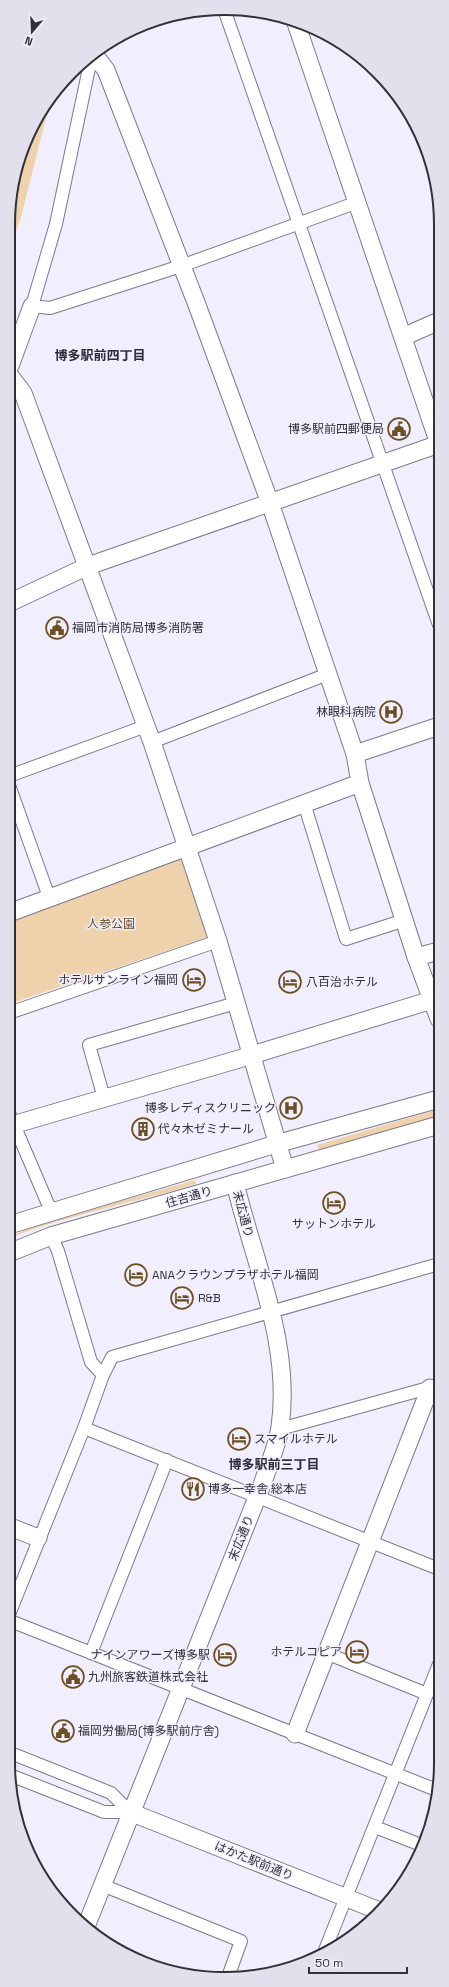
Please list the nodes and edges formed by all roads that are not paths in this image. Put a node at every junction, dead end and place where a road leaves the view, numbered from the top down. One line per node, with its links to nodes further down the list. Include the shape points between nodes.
1 (226, 15): 6 (street)
2 (298, 28): 5 (street)
3 (96, 58): 7 (street, via 106,70)
4 (90, 64): 8 (street, via 56,224)
5 (358, 202): 6 (street); 10 (street)
6 (299, 223): 7 (street); 15 (street)
7 (181, 266): 8 (street, via 50,308); 16 (street)
8 (32, 306): 11 (street)
9 (434, 323): 10 (street)
10 (403, 337): 13 (street)
11 (15, 352)
12 (15, 383): 17 (street, via 23,393)
13 (434, 429)
14 (434, 446): 15 (street)
15 (383, 464): 16 (street); 19 (street)
16 (270, 503): 17 (street); 20 (street)
17 (88, 566): 18 (street); 21 (street)
18 (15, 600)
19 (434, 610)
20 (328, 674): 23 (street); 24 (street)
21 (146, 726): 23 (street); 25 (street)
22 (434, 728): 24 (street)
23 (152, 742): 29 (street)
24 (355, 754): 26 (street)
25 (15, 774)
26 (360, 783): 28 (street); 32 (street)
27 (15, 802): 30 (street)
28 (304, 803): 29 (street); 32 (street, via 346,938)
29 (186, 846): 30 (street); 33 (street)
30 (49, 897): 31 (street)
31 (15, 911)
32 (405, 920): 35 (street)
33 (218, 941): 37 (street); 39 (street)
34 (434, 952): 35 (street)
35 (416, 957): 36 (street)
36 (434, 1002)
37 (236, 1003): 40 (street); 41 (street, via 89,1044)
38 (434, 1008): 40 (street)
39 (15, 1011)
40 (251, 1056): 41 (street); 46 (street)
41 (104, 1098): 43 (street)
42 (434, 1100): 46 (street)
43 (15, 1120)
44 (434, 1126): 47 (street, 住吉通り)
45 (15, 1130): 49 (street)
46 (276, 1144): 47 (street); 49 (street)
47 (285, 1169): 48 (street, 住吉通り)
48 (235, 1183): 51 (street, 住吉通り); 54 (street, 末広通り)
49 (51, 1211): 50 (street)
50 (15, 1223)
51 (51, 1236): 52 (street, 住吉通り); 55 (street, via 58,1251 91,1362)
52 (15, 1251)
53 (434, 1265): 54 (street)
54 (271, 1312): 55 (street, via 112,1357); 59 (street, 末広通り, via 282,1359 284,1382)
55 (103, 1374): 58 (street)
56 (434, 1386): 59 (street)
57 (434, 1388): 64 (street)
58 (84, 1428): 60 (street); 63 (street)
59 (280, 1428): 61 (street, 末広通り)
60 (167, 1460): 61 (street); 68 (street)
61 (257, 1497): 64 (street); 71 (street, 末広通り)
62 (15, 1529): 63 (street)
63 (38, 1538): 66 (street)
64 (370, 1541): 65 (street); 69 (street)
65 (434, 1567)
66 (15, 1598)
67 (15, 1623): 68 (street)
68 (91, 1653): 71 (street)
69 (326, 1653): 72 (street); 73 (street)
70 (434, 1676): 72 (street)
71 (180, 1689): 73 (street); 78 (street, 末広通り)
72 (427, 1694): 75 (street)
73 (295, 1734): 75 (street)
74 (15, 1755): 78 (street, はかた駅前通り, via 111,1793)
75 (396, 1774): 77 (street); 79 (street)
76 (15, 1777): 78 (street, はかた駅前通り, via 104,1812)
77 (432, 1788)
78 (130, 1812): 81 (street, 末広通り); 82 (street, はかた駅前通り)
79 (375, 1827): 80 (street); 82 (street)
80 (418, 1844)
81 (102, 1886): 84 (street, 末広通り); 86 (street, via 241,1941)
82 (346, 1898): 83 (street, はかた駅前通り); 85 (street)
83 (375, 1909)
84 (87, 1921)
85 (327, 1945)
86 (230, 1972)

